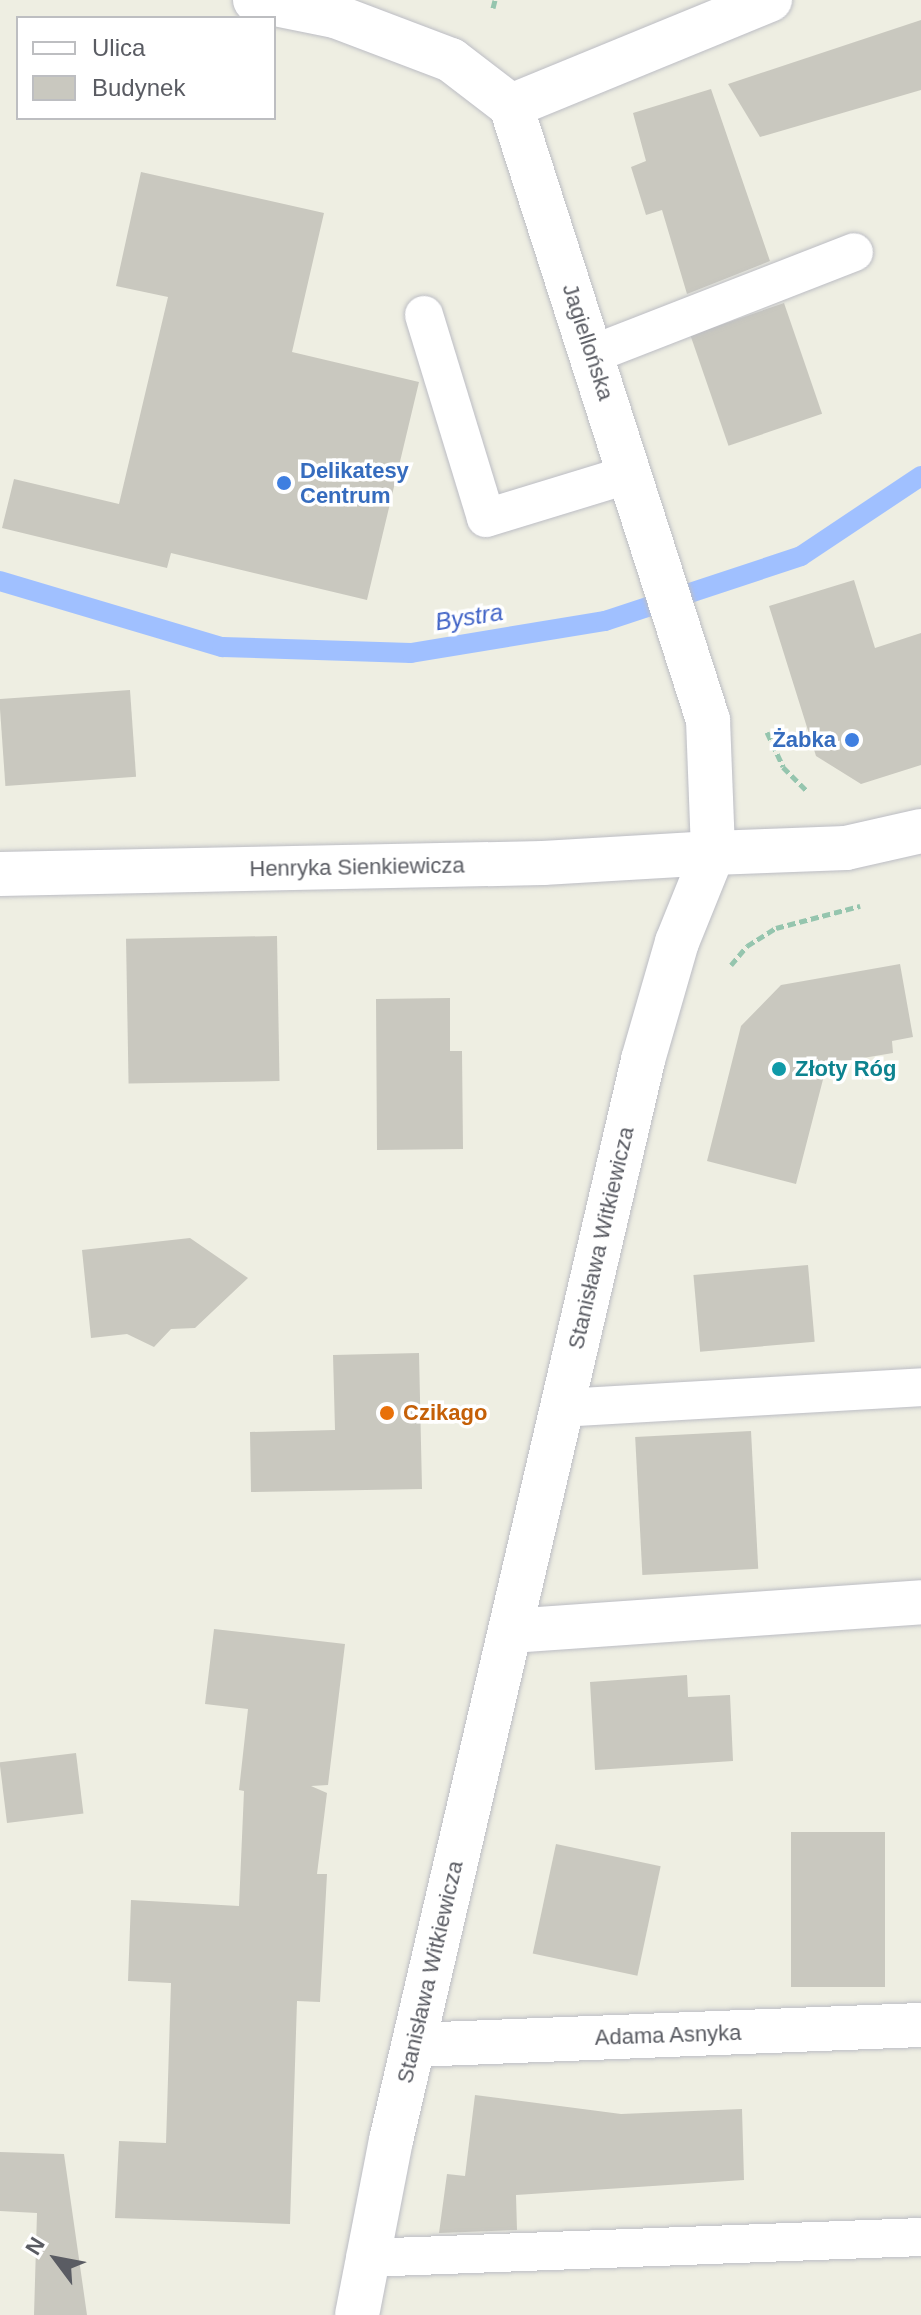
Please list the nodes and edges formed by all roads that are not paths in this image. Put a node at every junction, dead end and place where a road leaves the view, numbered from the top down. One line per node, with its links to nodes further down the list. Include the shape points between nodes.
1 (255, 0): 3 (street, via 335,16 451,60)
2 (770, 0): 3 (street)
3 (511, 106): 6 (street, Jagiellońska)
4 (854, 252): 6 (lane)
5 (424, 315): 7 (lane, via 486,518)
6 (593, 354): 7 (street, Jagiellońska)
7 (634, 489): 9 (street, Jagiellońska, via 708,720)
8 (921, 831): 9 (street, Henryka Sienkiewicza, via 846,848)
9 (713, 853): 10 (street, Henryka Sienkiewicza, via 543,863); 12 (street, Stanisława Witkiewicza, via 677,942 643,1060)
10 (0, 874)
11 (921, 1387): 12 (lane)
12 (561, 1408): 14 (street, Stanisława Witkiewicza)
13 (921, 1602): 14 (street)
14 (511, 1631): 16 (street, Stanisława Witkiewicza)
15 (921, 2025): 16 (street, Adama Asnyka)
16 (414, 2045): 18 (street, Stanisława Witkiewicza)
17 (921, 2237): 18 (lane, via 624,2244)
18 (365, 2258): 19 (street, Stanisława Witkiewicza)
19 (357, 2315)

